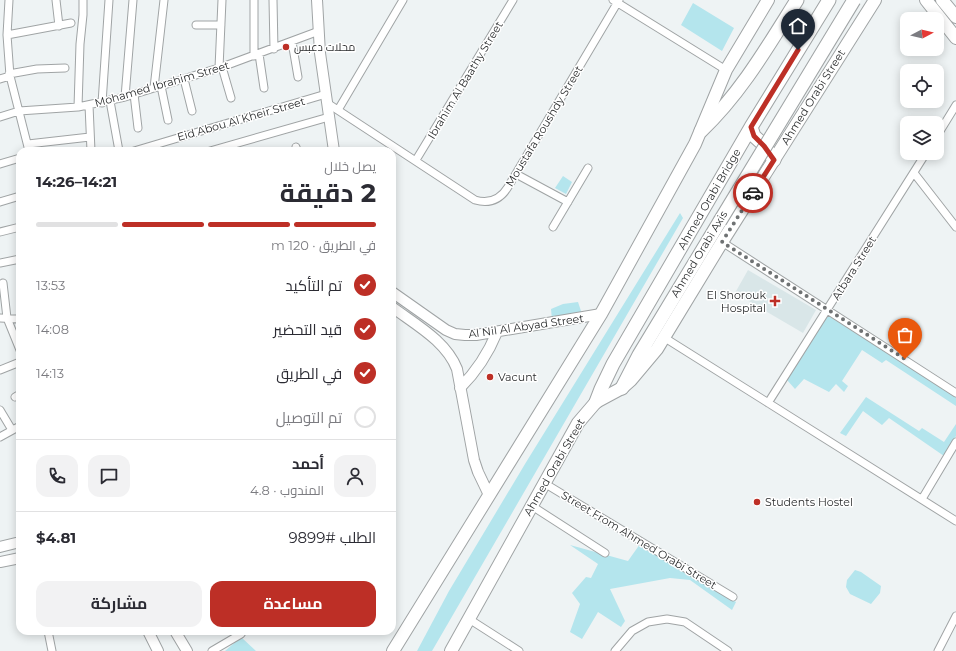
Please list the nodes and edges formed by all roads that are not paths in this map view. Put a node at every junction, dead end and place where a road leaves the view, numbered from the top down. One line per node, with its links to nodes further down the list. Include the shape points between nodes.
1 (9, 0): 23 (street)
2 (56, 0): 26 (street)
3 (83, 0): 51 (street)
4 (109, 0): 48 (street)
5 (133, 0): 44 (street)
6 (164, 0): 41 (street)
7 (222, 0): 25 (street)
8 (254, 0): 33 (street)
9 (273, 0): 32 (street)
10 (317, 0): 27 (street)
11 (403, 0): 52 (street)
12 (513, 0): 73 (street, Ibrahim Al Baathy Street)
13 (768, 0): 36 (main road)
14 (798, 0): 61 (highway, via 742,85)
15 (829, 0): 59 (highway, Ahmed Orabi Bridge)
16 (854, 0): 103 (highway, Ahmed Orabi Axis, bridge, via 639,354)
17 (875, 0): 74 (main road, Ahmed Orabi Street)
18 (926, 0): 29 (main road)
19 (942, 0): 21 (main road)
20 (616, 1): 36 (street); 79 (street, Moustafa Roushdy Street)
21 (956, 18)
22 (71, 23): 26 (street)
23 (4, 25): 28 (street)
24 (196, 25): 25 (street)
25 (221, 25): 35 (street)
26 (59, 26): 28 (street)
27 (319, 31): 30 (street, Mohamed Ibrahim Street); 46 (street)
28 (7, 35): 31 (street)
29 (956, 38)
30 (292, 42): 32 (street, Mohamed Ibrahim Street); 38 (street)
31 (4, 49): 37 (street)
32 (274, 49): 33 (street, Mohamed Ibrahim Street)
33 (256, 55): 35 (street, Mohamed Ibrahim Street); 42 (street)
34 (65, 68): 37 (street, via 37,69)
35 (220, 68): 40 (street, Mohamed Ibrahim Street); 45 (street)
36 (726, 70): 61 (main road)
37 (10, 75): 39 (street); 54 (street)
38 (298, 77)
39 (0, 79)
40 (184, 79): 41 (street, Mohamed Ibrahim Street); 53 (street)
41 (158, 87): 43 (street, Mohamed Ibrahim Street); 57 (street)
42 (264, 88)
43 (134, 94): 44 (street, Mohamed Ibrahim Street); 60 (street)
44 (125, 97): 47 (street, Mohamed Ibrahim Street)
45 (231, 98)
46 (326, 99): 52 (street, Moustafa Roushdy Street); 56 (street); 67 (street, Eid Abou Al Kheir Street)
47 (110, 101): 48 (street, Mohamed Ibrahim Street); 66 (street)
48 (102, 103): 49 (street, Mohamed Ibrahim Street)
49 (89, 105): 51 (street, Mohamed Ibrahim Street); 62 (street)
50 (956, 105): 58 (street)
51 (78, 107): 54 (street, Mohamed Ibrahim Street)
52 (338, 110): 71 (street, Moustafa Roushdy Street)
53 (192, 111)
54 (19, 112): 55 (street, Mohamed Ibrahim Street); 63 (street)
55 (0, 117)
56 (329, 117): 68 (street); 69 (street)
57 (168, 120)
58 (944, 125)
59 (751, 127): 74 (highway, via 754,136); 105 (highway, Ahmed Orabi Bridge, via 606,376)
60 (138, 128)
61 (701, 131): 94 (main road)
62 (90, 137): 64 (street); 65 (street)
63 (28, 147)
64 (34, 147)
65 (91, 147)
66 (118, 147)
67 (149, 147)
68 (224, 147)
69 (333, 147)
70 (396, 147): 73 (street, Moustafa Roushdy Street)
71 (396, 147)
72 (16, 159): 76 (street)
73 (416, 160): 79 (street, Moustafa Roushdy Street, via 481,202 500,197)
74 (774, 160): 87 (main road, Ahmed Orabi Street)
75 (922, 160): 78 (street, Atbara Street)
76 (0, 164)
77 (588, 168): 82 (street)
78 (914, 173): 84 (street); 92 (street, Atbara Street)
79 (516, 174): 82 (street)
80 (16, 197): 81 (street)
81 (0, 202)
82 (568, 202): 83 (street)
83 (553, 227)
84 (956, 227)
85 (16, 228): 86 (street)
86 (0, 232)
87 (722, 242): 92 (street); 98 (main road, Ahmed Orabi Street)
88 (16, 260): 89 (street)
89 (0, 263)
90 (3, 283): 95 (street)
91 (396, 295): 97 (street, Al Nil Al Abyad Street, via 455,334 465,336)
92 (827, 309): 104 (street); 106 (street, Atbara Street)
93 (396, 310): 102 (street, via 447,350 454,360)
94 (601, 314): 97 (street, Al Nil Al Abyad Street); 113 (main road)
95 (3, 318): 96 (street); 99 (street)
96 (16, 319)
97 (497, 332): 102 (street, via 482,363)
98 (665, 338): 103 (main road, Ahmed Orabi Street, via 641,370); 106 (street)
99 (16, 342)
100 (16, 364): 101 (street)
101 (0, 370)
102 (460, 388): 113 (street, via 474,460)
103 (622, 388): 105 (main road, Ahmed Orabi Street)
104 (956, 393)
105 (596, 402): 112 (main road, Ahmed Orabi Street, via 578,423)
106 (768, 403): 114 (street)
107 (0, 410): 109 (street)
108 (16, 428): 109 (street)
109 (12, 430): 110 (street)
110 (0, 437)
111 (956, 442): 114 (street)
112 (544, 483): 115 (main road, Ahmed Orabi Street); 122 (street, Street From Ahmed Orabi Street)
113 (489, 495): 133 (main road)
114 (922, 499): 116 (street)
115 (532, 506): 119 (street); 124 (main road, Ahmed Orabi Street)
116 (956, 521)
117 (16, 543): 118 (street)
118 (0, 547)
119 (605, 552)
120 (16, 559): 121 (street)
121 (0, 562)
122 (733, 597)
123 (956, 616): 138 (street)
124 (469, 619): 134 (main road, Ahmed Orabi Street); 135 (street)
125 (49, 635): 129 (street)
126 (150, 635): 130 (street)
127 (177, 635): 131 (street)
128 (239, 635): 132 (street)
129 (52, 651)
130 (158, 651)
131 (187, 651)
132 (212, 651)
133 (392, 651)
134 (451, 651)
135 (519, 651)
136 (616, 651): 137 (street, via 632,631 648,622 667,619 685,622)
137 (728, 651)
138 (938, 651)

